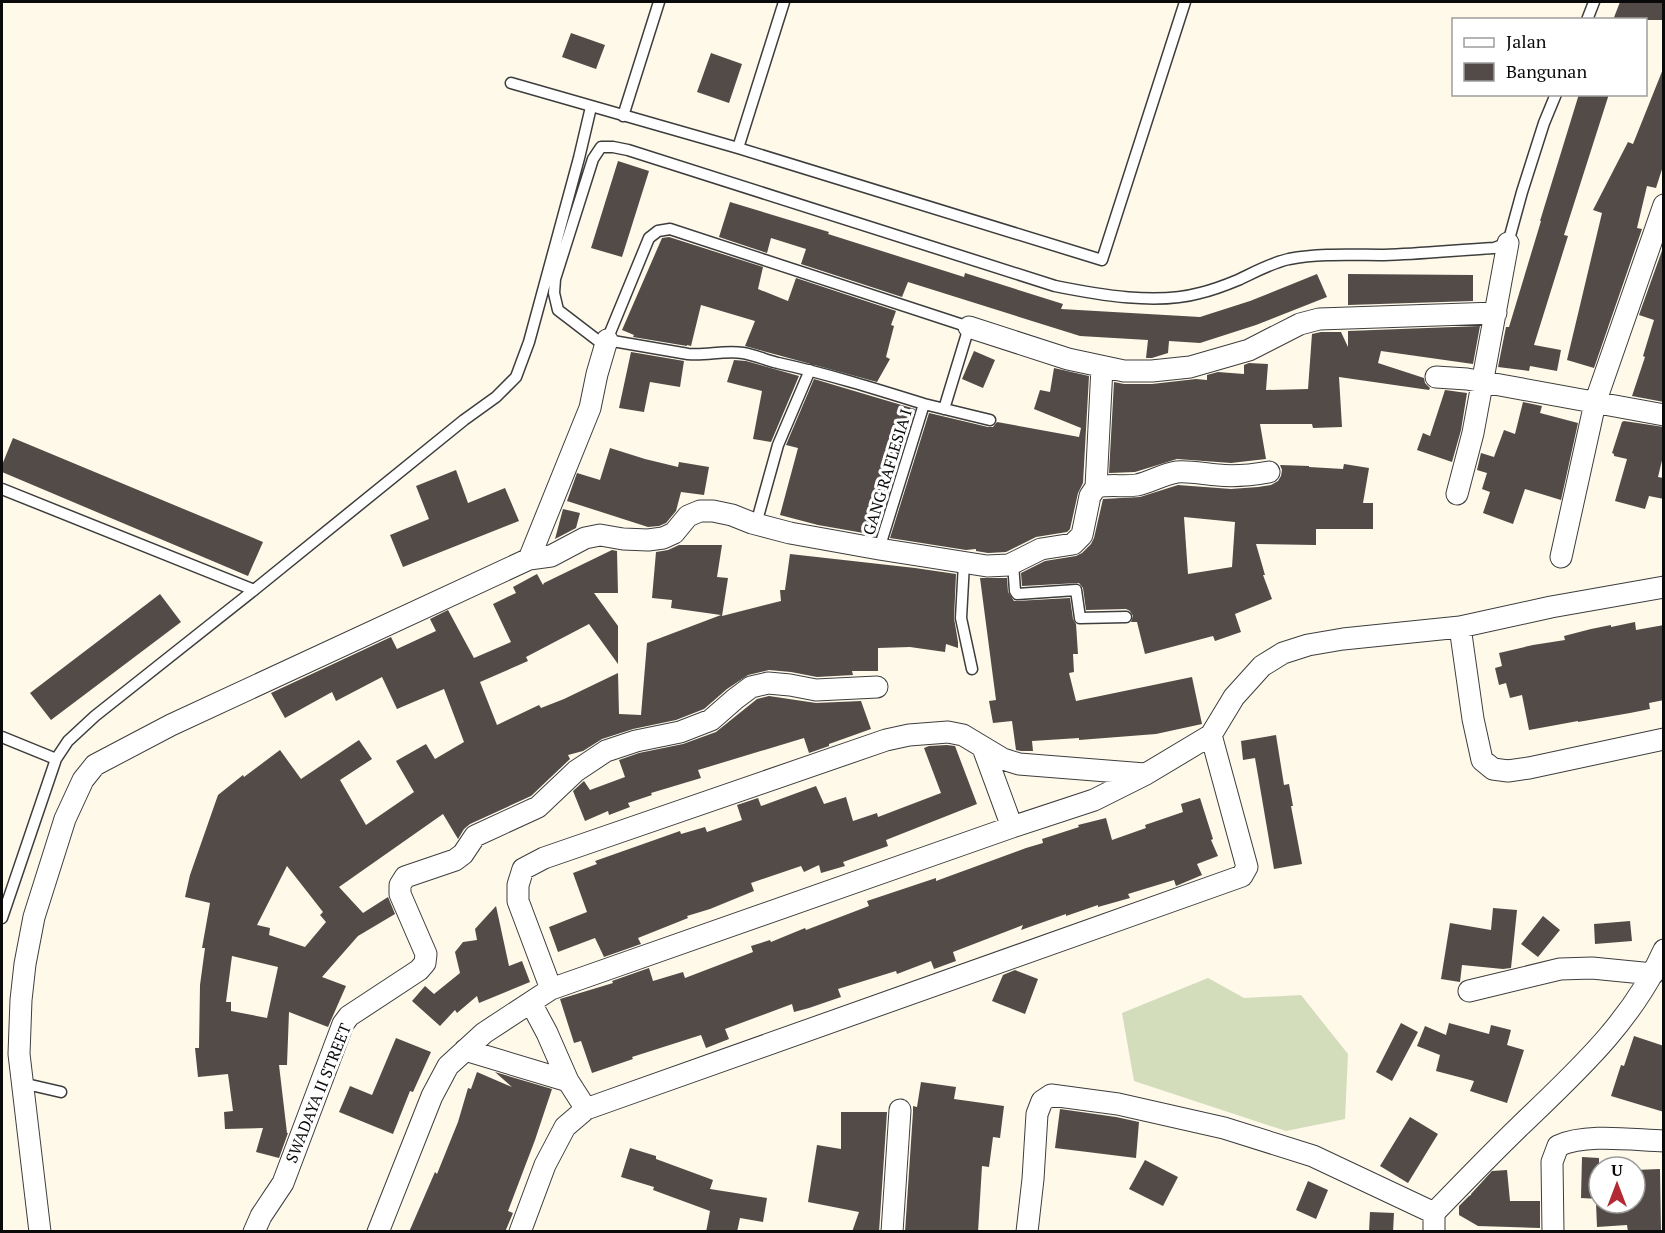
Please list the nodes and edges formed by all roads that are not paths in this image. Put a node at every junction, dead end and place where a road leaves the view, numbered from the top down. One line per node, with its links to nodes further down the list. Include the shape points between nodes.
1 (659, 2): 9 (lane)
2 (784, 2): 10 (lane)
3 (1185, 2): 10 (lane, via 1102,260)
4 (1594, 2): 5 (lane)
5 (1588, 18)
6 (511, 83): 8 (lane)
7 (1555, 96): 12 (lane)
8 (591, 107): 9 (lane); 36 (lane, via 516,378)
9 (623, 116): 10 (lane)
10 (738, 148)
11 (1664, 205): 20 (street)
12 (1508, 243): 13 (street); 15 (lane, via 1494,248 1288,259 1200,293 1127,297 1055,286 628,150 601,147 593,159 554,293 558,310)
13 (1496, 313): 16 (street, via 1319,319 1300,324 1249,350 1190,367 1152,371); 19 (street)
14 (969, 327): 15 (lane, via 670,229 649,238); 16 (street); 22 (lane)
15 (606, 343): 17 (lane, via 699,355 744,353); 32 (street, via 590,408)
16 (1102, 367): 26 (street)
17 (810, 370): 21 (lane); 29 (lane, via 778,445)
18 (1436, 377): 19 (street)
19 (1482, 382): 20 (street); 28 (street)
20 (1595, 403): 23 (street); 31 (street)
21 (924, 404): 22 (lane); 30 (lane, GANG RAFLESIA I)
22 (944, 409): 24 (lane)
23 (1664, 415)
24 (990, 420)
25 (1269, 472): 26 (street, via 1219,476 1175,472 1150,482)
26 (1096, 487): 34 (street, via 1077,541 1041,549)
27 (2, 489): 36 (lane)
28 (1457, 494)
29 (756, 524): 30 (street); 32 (street, via 732,515 700,511 688,516 675,533 663,538 600,535 585,538 551,556)
30 (879, 549): 33 (street)
31 (1561, 557)
32 (529, 559): 56 (street, via 171,725 95,765 83,780 65,819 34,917 21,1000)
33 (964, 563): 34 (street); 39 (lane, via 961,618)
34 (1013, 563): 37 (lane, via 1017,594 1076,591 1080,618)
35 (1664, 587): 38 (street)
36 (254, 590): 45 (lane, via 95,716 68,741)
37 (1126, 617)
38 (1460, 627): 41 (street, via 1343,639 1282,653 1262,666 1234,697); 43 (street, via 1482,760 1493,769 1529,768)
39 (972, 669)
40 (877, 687): 63 (street, SWADAYA II STREET, via 816,690 768,683 751,687 711,720 606,751 576,771 538,807 475,836 455,860 405,877 400,894 426,954 425,963 343,1024 283,1183)
41 (1211, 735): 46 (street); 58 (street, via 1247,867 1242,876)
42 (2, 738): 45 (lane)
43 (1664, 739)
44 (983, 748): 46 (street, via 1019,764); 47 (street); 51 (street, via 963,735 948,732 886,740 544,858 523,869 518,901)
45 (56, 759): 48 (lane)
46 (1146, 774): 47 (street, via 1094,800)
47 (1012, 827): 51 (street)
48 (2, 918)
49 (1664, 950): 50 (street)
50 (1653, 974): 52 (street, via 1560,969); 61 (street, via 1594,1054 1479,1167)
51 (551, 989): 53 (street)
52 (1469, 991)
53 (531, 1003): 54 (street); 55 (street)
54 (465, 1050): 55 (street); 64 (street, via 448,1066 432,1096)
55 (568, 1081): 58 (street)
56 (22, 1083): 57 (lane); 62 (street)
57 (61, 1092)
58 (586, 1109): 65 (street, via 565,1127 545,1164)
59 (900, 1110): 66 (street)
60 (1664, 1141): 68 (street, via 1585,1138 1558,1146 1552,1161)
61 (1434, 1222): 67 (street, via 1313,1156 1224,1128 1118,1104 1051,1095 1042,1101 1037,1114)
62 (40, 1232)
63 (254, 1232)
64 (378, 1232)
65 (520, 1232)
66 (891, 1232)
67 (1027, 1232)
68 (1552, 1232)

